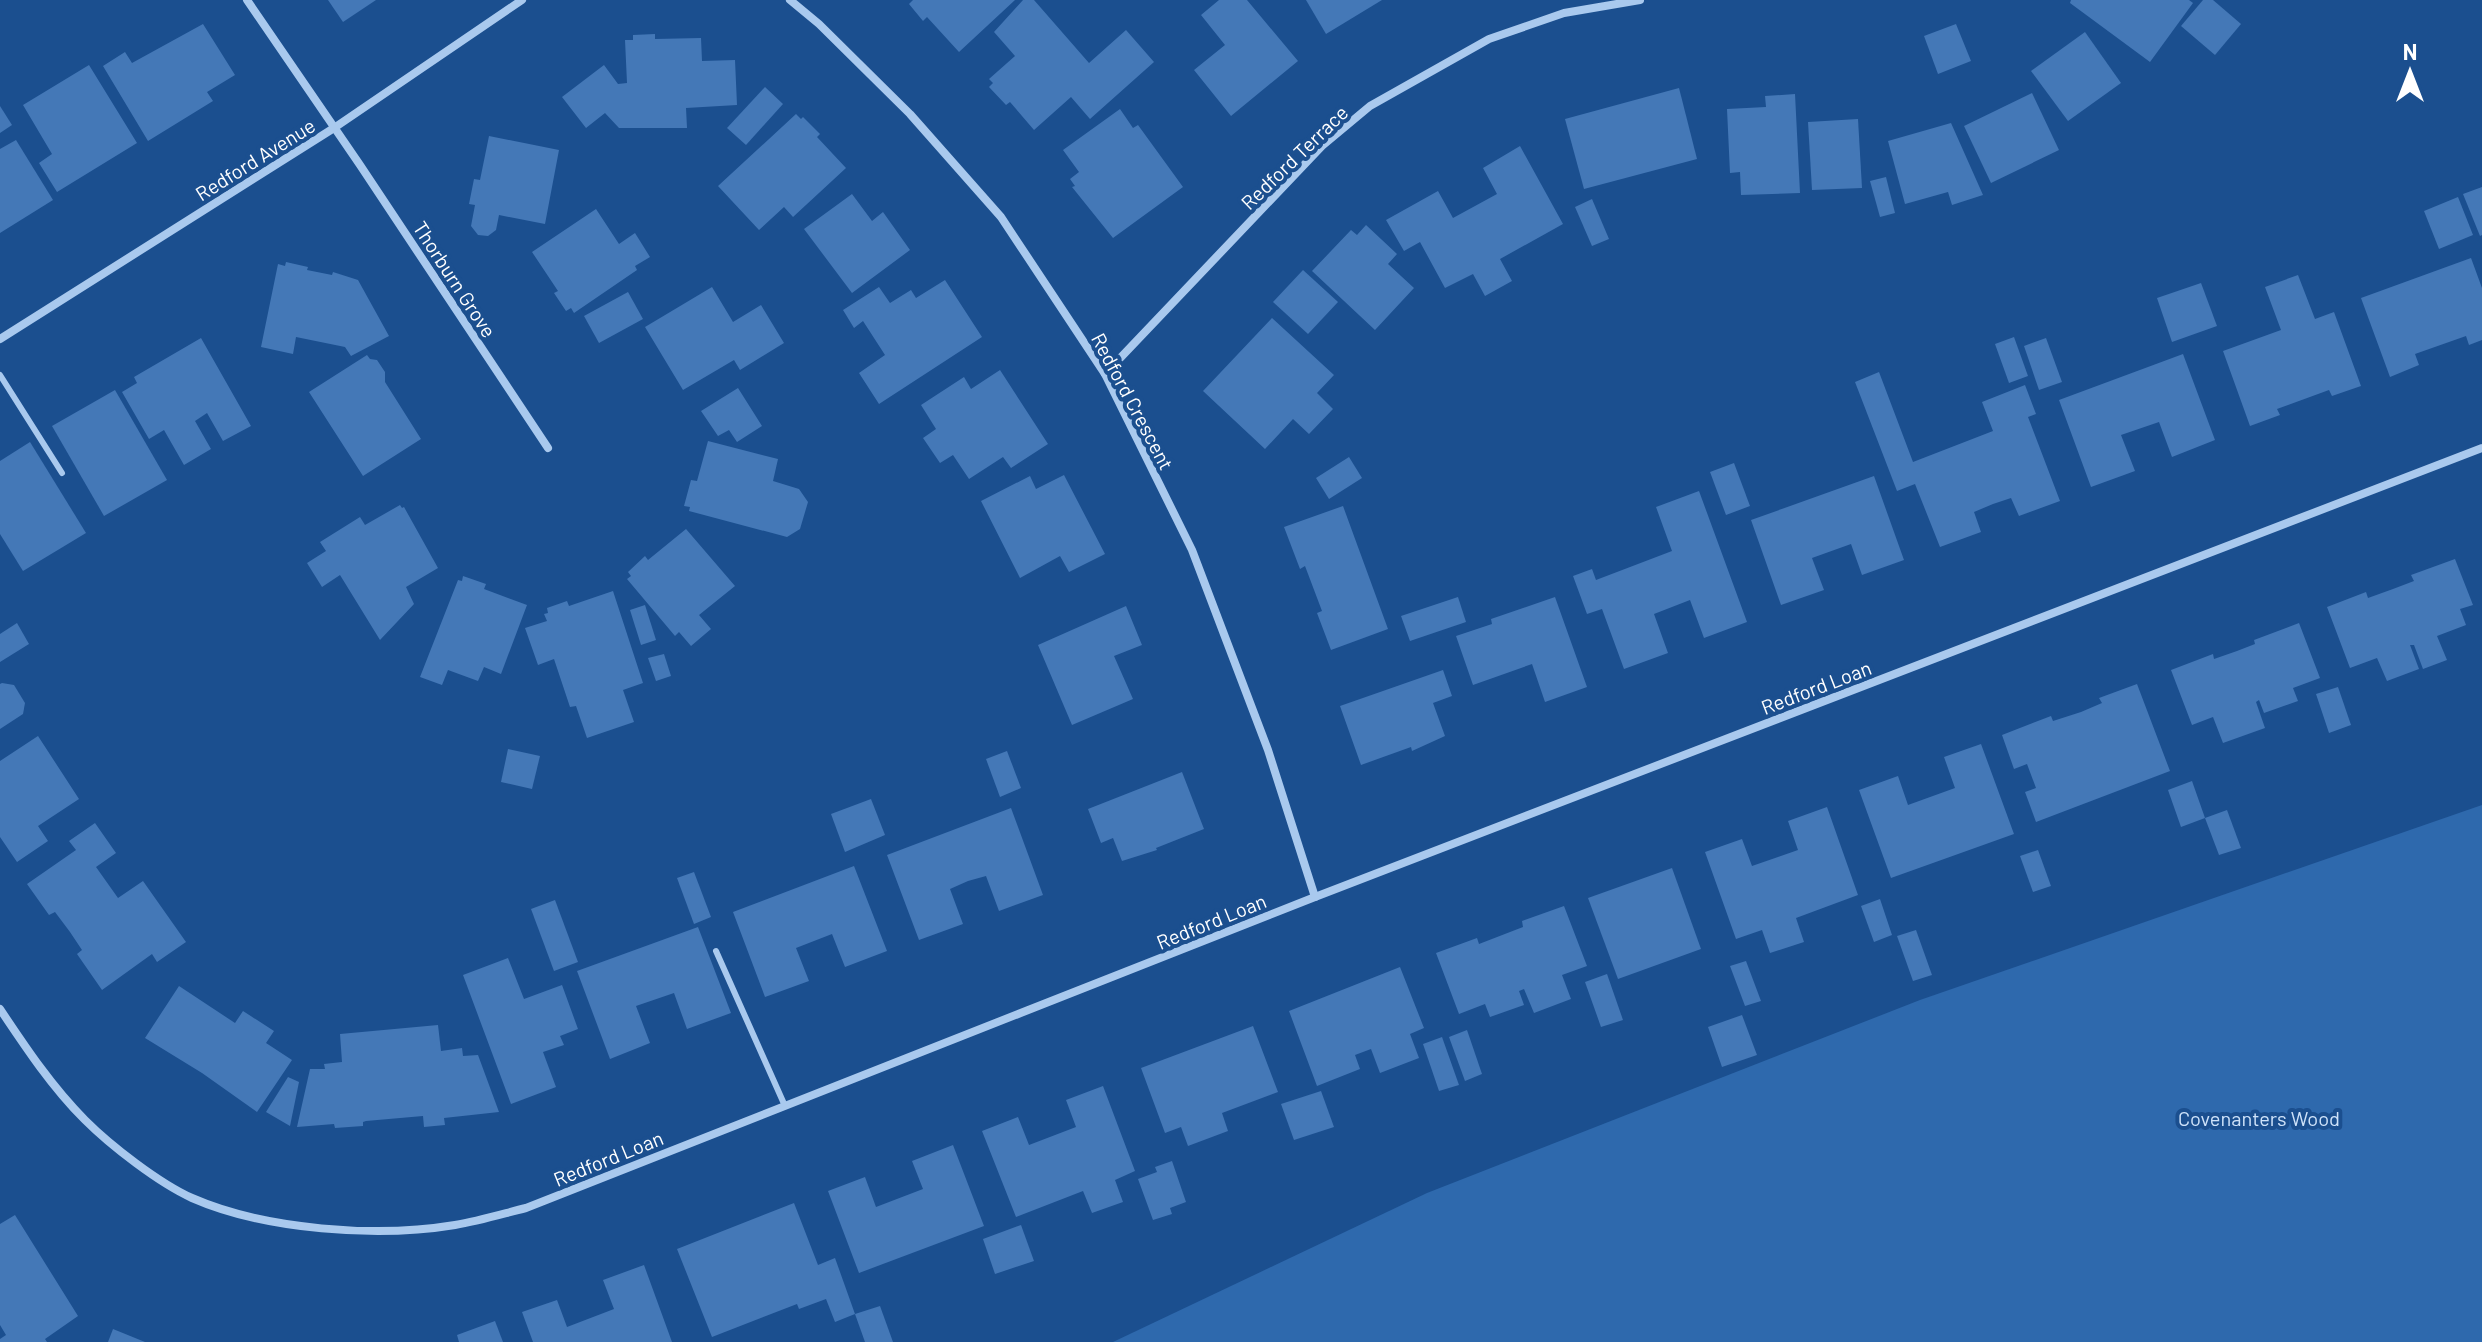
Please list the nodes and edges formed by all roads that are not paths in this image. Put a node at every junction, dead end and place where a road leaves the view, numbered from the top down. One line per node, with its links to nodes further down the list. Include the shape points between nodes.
1 (247, 0): 5 (street, Thorburn Grove)
2 (522, 0): 5 (street, Redford Avenue)
3 (790, 0): 7 (street, Redford Crescent, via 910,114 1001,217)
4 (1640, 0): 7 (street, Redford Terrace, via 1564,13 1489,39 1370,106 1322,146)
5 (334, 128): 6 (street, Redford Avenue); 9 (street, Thorburn Grove)
6 (0, 339)
7 (1105, 374): 12 (street, Redford Crescent, via 1192,550 1268,750)
8 (0, 375): 11 (lane)
9 (548, 448)
10 (2482, 448): 12 (street, Redford Loan)
11 (62, 473)
12 (1315, 897): 15 (street, Redford Loan)
13 (716, 951): 15 (lane)
14 (0, 1009): 15 (street, Redford Loan, via 42,1071 85,1121 136,1163 191,1198 251,1218 323,1229 454,1225 526,1208)
15 (785, 1106)

